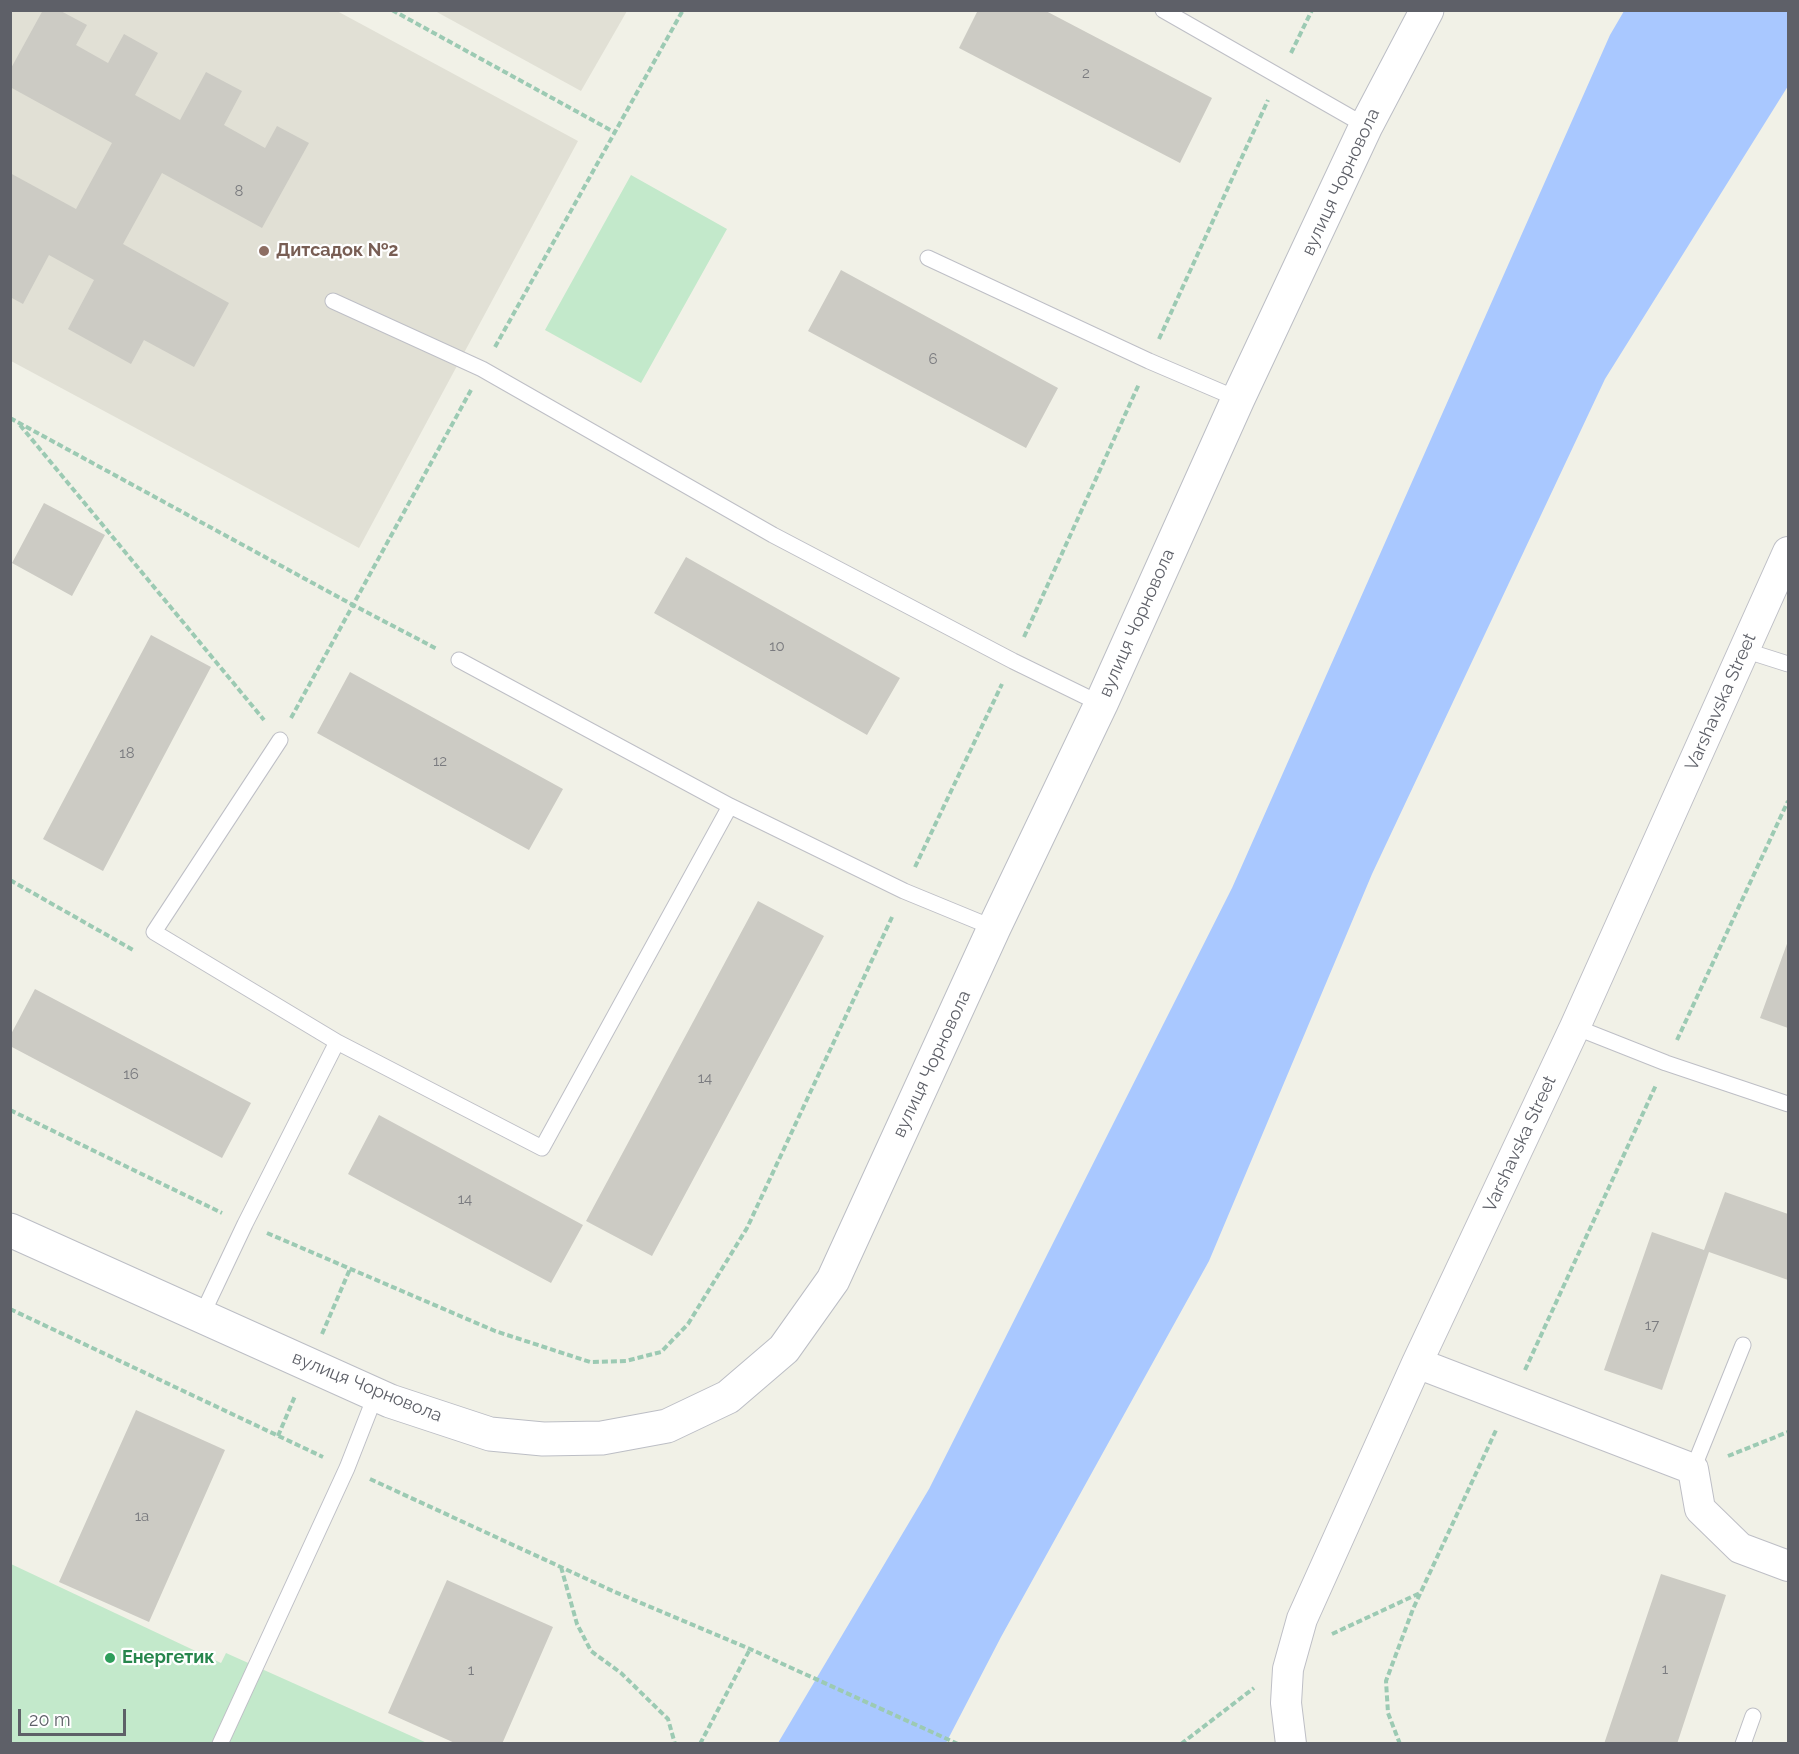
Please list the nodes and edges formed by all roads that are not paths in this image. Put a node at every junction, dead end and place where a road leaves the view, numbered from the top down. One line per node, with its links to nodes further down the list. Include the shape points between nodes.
1 (1163, 10): 3 (lane)
2 (1427, 10): 3 (street, вулиця Чорновола)
3 (1366, 126): 6 (street, вулиця Чорновола)
4 (928, 258): 6 (lane)
5 (333, 300): 11 (lane, via 483,369 773,535)
6 (1238, 399): 11 (street, вулиця Чорновола)
7 (1788, 552): 8 (street, Varshavska Street)
8 (1744, 650): 10 (lane); 15 (street, Varshavska Street)
9 (459, 660): 13 (lane)
10 (1788, 664)
11 (1101, 704): 14 (street, вулиця Чорновола)
12 (280, 740): 16 (lane, via 154,932)
13 (730, 806): 14 (lane, via 904,891); 16 (lane, via 542,1148)
14 (994, 928): 22 (street, вулиця Чорновола, via 833,1280 784,1349 728,1397 667,1426 602,1438 543,1439 490,1434)
15 (1575, 1027): 17 (lane); 21 (street, Varshavska Street)
16 (337, 1042): 19 (lane)
17 (1788, 1104)
18 (10, 1230): 19 (street, вулиця Чорновола)
19 (201, 1317): 22 (street, вулиця Чорновола)
20 (1743, 1345): 23 (lane)
21 (1417, 1363): 23 (street); 27 (street, Varshavska Street, via 1302,1619 1288,1669 1286,1703)
22 (376, 1395): 26 (lane, via 347,1468)
23 (1693, 1469): 24 (street, via 1700,1509 1740,1548)
24 (1788, 1566)
25 (1753, 1716): 28 (lane)
26 (220, 1743)
27 (1291, 1743)
28 (1743, 1743)

